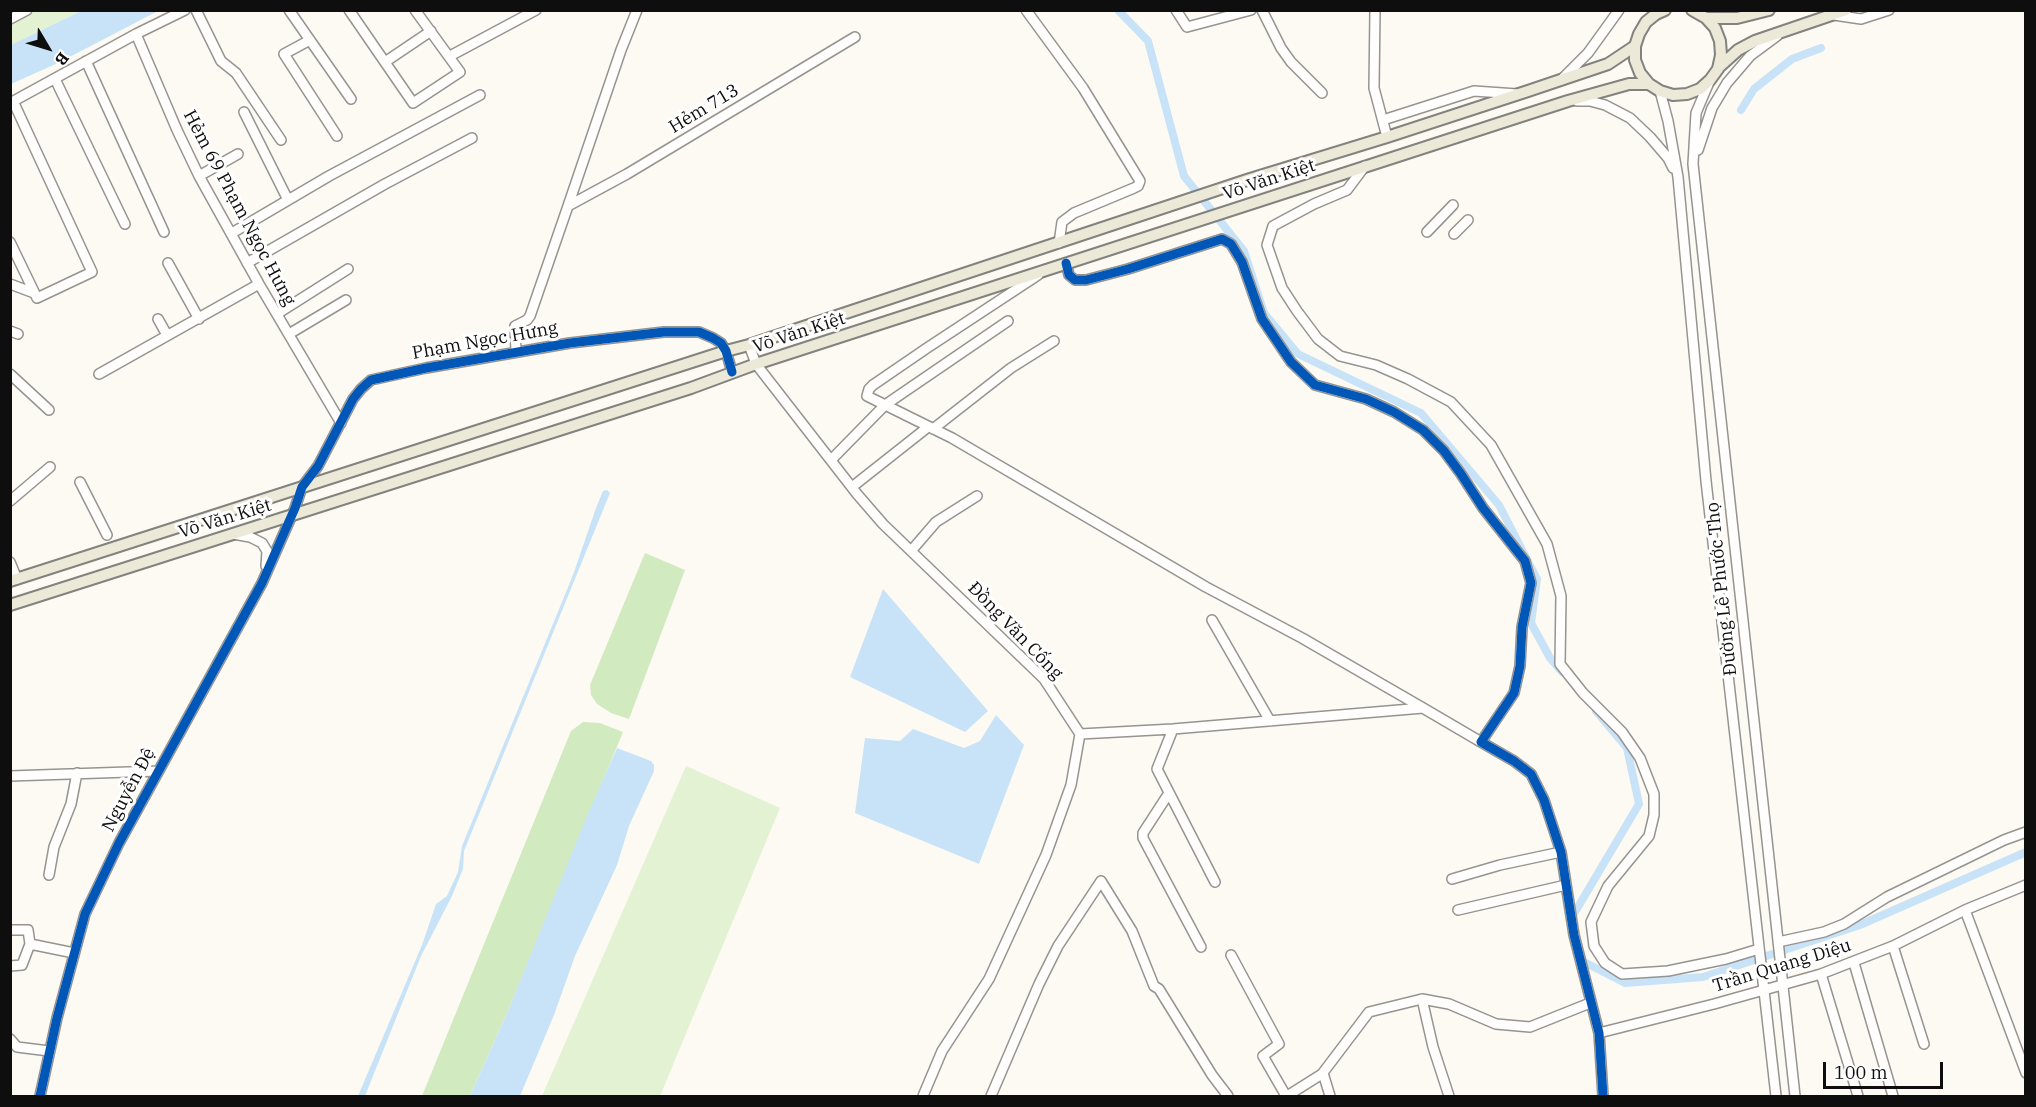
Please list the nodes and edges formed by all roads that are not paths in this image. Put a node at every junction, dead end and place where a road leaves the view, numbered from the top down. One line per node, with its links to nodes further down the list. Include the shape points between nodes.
1 (27, 10): 24 (street)
2 (184, 10): 28 (street)
3 (196, 10): 52 (street, via 221,61 236,73)
4 (289, 10): 30 (street)
5 (430, 10): 21 (street)
6 (536, 10): 32 (street)
7 (637, 10): 59 (street)
8 (1026, 10): 68 (street, via 1083,88 1140,181 1134,189 1074,213 1062,222)
9 (1176, 10): 10 (street, via 1187,27)
10 (1251, 10)
11 (1262, 10): 41 (street, via 1291,62)
12 (1375, 10): 48 (street, via 1374,88)
13 (1619, 10): 37 (street, via 1588,53)
14 (1646, 10): 25 (street)
15 (1665, 10): 25 (main road)
16 (1769, 10): 23 (main road, via 1737,18)
17 (1846, 10): 22 (main road)
18 (1889, 10): 22 (street, via 1861,19)
19 (1694, 11): 23 (main road)
20 (354, 12): 34 (street)
21 (417, 13): 27 (street)
22 (1834, 15): 26 (main road)
23 (1706, 18): 35 (main road, via 1720,41)
24 (10, 19)
25 (1646, 22): 31 (main road)
26 (1786, 30): 35 (main road, via 1738,50); 54 (street, via 1750,56 1727,83 1712,108)
27 (431, 31): 32 (street); 34 (street)
28 (136, 34): 33 (street); 56 (street, Hẻm 69 Phạm Ngọc Hưng)
29 (855, 37): 59 (street, Hẻm 713)
30 (310, 40): 44 (street); 49 (street, via 284,54)
31 (1635, 46): 37 (main road, Võ Văn Kiệt, via 1608,64); 39 (main road, via 1635,60)
32 (450, 56): 34 (street, via 460,72 413,103)
33 (86, 61): 36 (street); 63 (street)
34 (385, 62)
35 (1718, 69): 38 (main road)
36 (55, 79): 46 (street); 62 (street)
37 (1561, 80): 42 (main road, Võ Văn Kiệt)
38 (1710, 80): 40 (main road, via 1687,94); 54 (street, Đường Lê Phước Thọ, via 1696,113)
39 (1649, 84): 40 (main road); 45 (main road, Võ Văn Kiệt, via 1629,84)
40 (1660, 91): 57 (street, Đường Lê Phước Thọ)
41 (1322, 93)
42 (1519, 94): 48 (street, via 1474,91); 50 (main road, Võ Văn Kiệt)
43 (480, 95): 58 (street)
44 (351, 99)
45 (1568, 100): 55 (main road, Võ Văn Kiệt); 57 (street, via 1605,105 1630,118 1658,145)
46 (12, 102): 76 (street, via 92,272 38,298)
47 (244, 112): 58 (street)
48 (1383, 120): 50 (street)
49 (337, 136)
50 (1387, 137): 68 (main road, Võ Văn Kiệt)
51 (472, 138): 70 (street)
52 (281, 140)
53 (238, 154): 56 (street)
54 (1693, 164): 132 (street, Đường Lê Phước Thọ)
55 (1365, 166): 71 (main road, Võ Văn Kiệt); 135 (street, via 1347,190 1273,226 1267,245 1282,288 1318,339 1340,356 1376,365 1451,402 1491,445 1547,544 1561,596 1560,664 1622,732 1640,758 1654,794 1649,836 1608,886 1591,921 1594,946 1605,963 1622,974 1668,971)
56 (199, 176): 65 (street, Hẻm 69 Phạm Ngọc Hưng)
57 (1678, 177): 135 (street, Đường Lê Phước Thọ, via 1707,493)
58 (288, 200): 65 (street)
59 (568, 206): 87 (street, via 530,316 515,326)
60 (1453, 206): 64 (street)
61 (1468, 220): 66 (street)
62 (125, 224)
63 (164, 232)
64 (1427, 232)
65 (232, 233): 70 (street, Hẻm 69 Phạm Ngọc Hưng)
66 (1454, 234)
67 (10, 242): 76 (street)
68 (1059, 243): 85 (main road, Võ Văn Kiệt)
69 (168, 263): 80 (street)
70 (247, 263): 75 (street, Hẻm 69 Phạm Ngọc Hưng)
71 (1066, 263): 73 (main road, Võ Văn Kiệt); 116 (street, via 1069,275 1075,280 1086,280 1221,239 1231,244 1242,262 1262,319 1291,362 1315,385 1366,399 1394,412 1423,430 1444,452 1525,561 1531,583 1514,693)
72 (348, 269): 78 (street)
73 (1044, 270): 88 (main road, Võ Văn Kiệt); 92 (street, via 873,385 867,396)
74 (10, 284): 76 (street)
75 (259, 284): 78 (street, Hẻm 69 Phạm Ngọc Hưng); 80 (street)
76 (33, 293)
77 (346, 300): 82 (street)
78 (277, 314): 82 (street, Hẻm 69 Phạm Ngọc Hưng)
79 (158, 319): 83 (street)
80 (199, 319): 83 (street)
81 (1008, 321): 92 (street)
82 (289, 334): 94 (street, Hẻm 69 Phạm Ngọc Hưng)
83 (167, 335): 91 (street)
84 (1054, 341): 95 (street)
85 (749, 345): 86 (main road, Võ Văn Kiệt); 88 (street, Đồng Văn Cống)
86 (726, 351): 87 (street, Phạm Ngọc Hưng, via 714,338 699,332 664,332); 89 (street); 99 (main road, Võ Văn Kiệt)
87 (516, 352): 94 (street, Phạm Ngọc Hưng, via 372,380 353,399)
88 (756, 364): 89 (main road, Võ Văn Kiệt); 96 (street, Đồng Văn Cống)
89 (732, 372): 103 (main road, Võ Văn Kiệt)
90 (10, 374): 93 (street)
91 (99, 374)
92 (885, 405): 95 (street); 96 (street)
93 (49, 410)
94 (341, 423): 99 (street, Phạm Ngọc Hưng)
95 (930, 428): 100 (street); 112 (street)
96 (831, 460): 100 (street, Đồng Văn Cống)
97 (50, 466): 102 (street)
98 (80, 482): 105 (street)
99 (302, 487): 103 (street, Phạm Ngọc Hưng); 108 (main road, Võ Văn Kiệt)
100 (852, 487): 106 (street, Đồng Văn Cống)
101 (977, 496): 106 (street, via 936,522)
102 (10, 501)
103 (291, 516): 104 (main road, Võ Văn Kiệt); 109 (street, Nguyễn Đệ)
104 (233, 534): 109 (street, via 250,537 267,551); 110 (main road, Võ Văn Kiệt)
105 (106, 535)
106 (911, 551): 115 (street, Đồng Văn Cống, via 1044,679)
107 (10, 562): 108 (street)
108 (14, 580)
109 (262, 583): 117 (street, Nguyễn Đệ)
110 (10, 606)
111 (1212, 620): 113 (street)
112 (1424, 708): 113 (street); 116 (street)
113 (1270, 721): 114 (street)
114 (1173, 729): 115 (street); 120 (street, via 1157,769)
115 (1080, 734): 152 (street, via 1071,785 1046,855 989,979 942,1051)
116 (1481, 742): 122 (street, via 1531,774)
117 (158, 771): 118 (street); 136 (street, Nguyễn Đệ, via 85,914)
118 (77, 773): 119 (street); 123 (street)
119 (10, 776)
120 (1169, 793): 125 (street); 134 (street, via 1143,838)
121 (2025, 832): 132 (street, via 1887,897 1844,924)
122 (1561, 852): 124 (street); 126 (street)
123 (49, 874)
124 (1452, 879)
125 (1215, 882)
126 (1566, 885): 128 (street); 144 (street)
127 (2025, 885): 129 (street, Trần Quang Diệu)
128 (1458, 910)
129 (1965, 910): 133 (street, Trần Quang Diệu); 150 (street)
130 (10, 930): 131 (street, via 28,930)
131 (30, 944): 136 (street); 139 (street, via 22,965)
132 (1778, 944): 141 (street, Đường Lê Phước Thọ)
133 (1893, 946): 138 (street, Trần Quang Diệu); 147 (street)
134 (1201, 947)
135 (1759, 950): 142 (street, Đường Lê Phước Thọ)
136 (74, 953): 148 (street, Nguyễn Đệ)
137 (1231, 955): 155 (street, via 1279,1044 1263,1056)
138 (1854, 963): 140 (street, Trần Quang Diệu); 162 (street)
139 (10, 966)
140 (1821, 974): 141 (street, Trần Quang Diệu); 161 (street)
141 (1784, 985): 142 (street, Trần Quang Diệu); 160 (street, Đường Lê Phước Thọ)
142 (1764, 990): 145 (street, Trần Quang Diệu); 159 (street, Đường Lê Phước Thọ)
143 (1422, 999): 144 (street, via 1449,1004 1496,1024 1530,1028); 149 (street, via 1369,1012); 157 (street)
144 (1590, 1004): 145 (street)
145 (1599, 1033): 158 (street)
146 (10, 1039): 148 (street, via 17,1047)
147 (1924, 1044)
148 (50, 1051): 151 (street, Nguyễn Đệ)
149 (1323, 1072): 155 (street); 156 (street)
150 (2025, 1073)
151 (40, 1096)
152 (923, 1096)
153 (992, 1096): 154 (street, via 1058,946 1101,881 1132,931 1154,986)
154 (1228, 1096)
155 (1287, 1096)
156 (1330, 1096)
157 (1449, 1096)
158 (1603, 1096)
159 (1776, 1096)
160 (1795, 1096)
161 (1858, 1096)
162 (1893, 1096)

